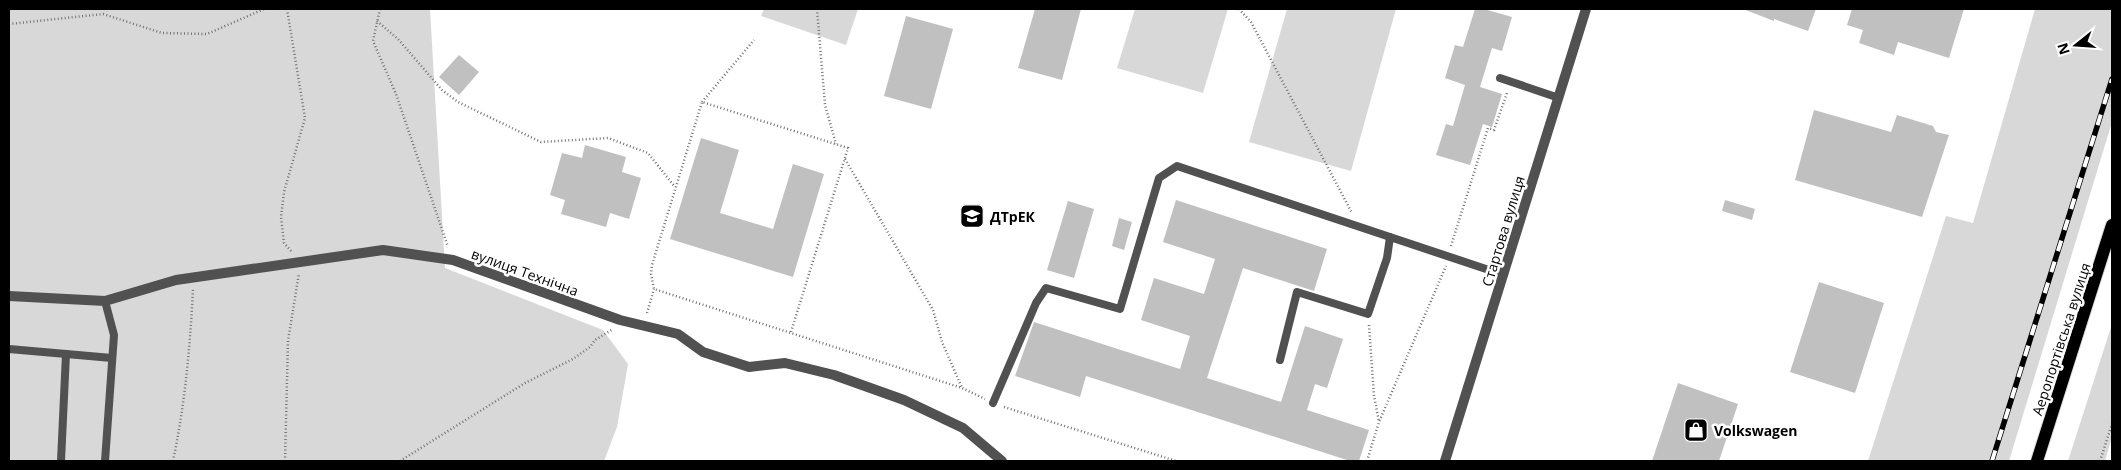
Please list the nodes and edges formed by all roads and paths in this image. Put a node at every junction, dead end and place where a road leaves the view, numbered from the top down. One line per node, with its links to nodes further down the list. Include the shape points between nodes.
1 (264, 9): 8 (path, via 207,34 162,33 103,14)
2 (287, 9): 22 (path, via 305,118 284,192 281,218 284,243)
3 (380, 9): 7 (path)
4 (817, 9): 14 (path, via 825,105)
5 (1239, 9): 18 (path, via 1251,22)
6 (1586, 9): 12 (street, Стартова вулиця)
7 (377, 21): 16 (path, via 398,39 442,90 458,102 541,142 608,138 648,153); 21 (path, via 373,41 396,94)
8 (9, 24)
9 (754, 40): 13 (path)
10 (1500, 78): 11 (lane)
11 (1510, 82): 12 (lane); 20 (path, via 1494,130 1488,128 1453,237)
12 (1559, 98): 23 (street, Стартова вулиця)
13 (702, 102): 14 (path); 16 (path)
14 (836, 144): 15 (path, via 848,148)
15 (844, 159): 25 (path, via 791,332); 35 (path, via 933,310 942,342)
16 (675, 187): 25 (path, via 652,265)
17 (2112, 225): 47 (main road, Аеропортівська вулиця)
18 (1358, 226): 19 (lane); 36 (lane, via 1177,166 1159,178 1120,309 1046,288 1036,303)
19 (1390, 237): 20 (lane); 28 (lane, via 1387,258)
20 (1450, 256): 23 (lane); 37 (path)
21 (453, 260): 22 (street, вулиця Технічна, via 383,250); 29 (street, вулиця Технічна)
22 (301, 262): 24 (street, вулиця Технічна); 42 (path, via 288,341)
23 (1504, 275): 46 (street, Стартова вулиця)
24 (193, 277): 27 (street, вулиця Технічна); 41 (path, via 183,412)
25 (654, 289): 30 (path, via 650,307)
26 (9, 296): 27 (street, вулиця Технічна)
27 (105, 301): 33 (lane, via 114,335)
28 (1368, 314): 34 (lane, via 1298,292); 37 (path)
29 (620, 320): 30 (street, вулиця Технічна); 43 (path, via 616,328 595,340 573,359 525,383)
30 (640, 325): 44 (street, вулиця Технічна, via 678,334 703,352 749,366 785,363 904,400 963,428)
31 (9, 349): 32 (lane)
32 (66, 354): 33 (lane); 39 (lane)
33 (112, 358): 40 (lane)
34 (1280, 360)
35 (962, 388)
36 (993, 403)
37 (1378, 422): 45 (path)
38 (2112, 424): 48 (path)
39 (61, 461)
40 (105, 461)
41 (173, 461)
42 (284, 461)
43 (400, 461)
44 (1002, 461)
45 (1367, 461)
46 (1445, 461)
47 (2037, 461)
48 (2100, 461)

